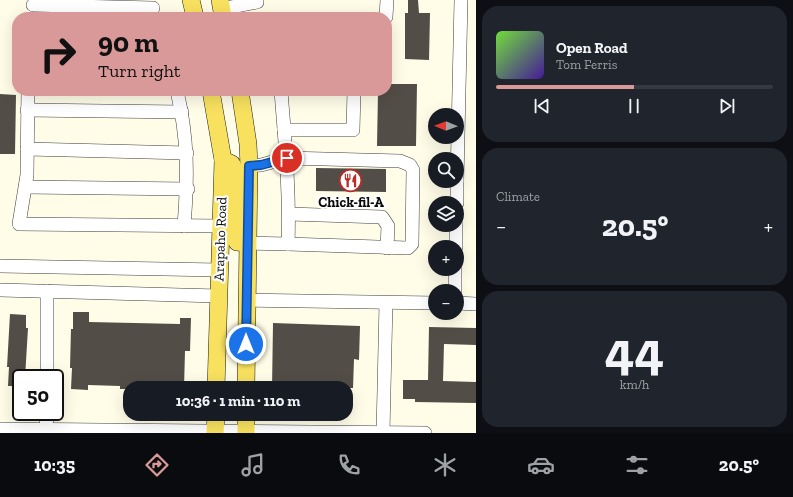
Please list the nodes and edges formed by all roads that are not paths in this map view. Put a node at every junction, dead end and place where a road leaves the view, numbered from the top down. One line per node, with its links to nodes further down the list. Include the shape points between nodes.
1 (191, 0): 8 (main road)
2 (257, 0): 7 (street)
3 (387, 0): 9 (street)
4 (461, 0): 20 (street)
5 (33, 7): 6 (street)
6 (154, 8)
7 (221, 8)
8 (194, 12)
9 (386, 12)
10 (28, 96): 16 (street)
11 (177, 96): 17 (street)
12 (212, 96): 23 (main road, Arapaho Road)
13 (241, 96): 24 (main road, Arapaho Road)
14 (281, 96): 18 (street)
15 (354, 96): 18 (street, via 353,130)
16 (28, 110): 17 (street); 19 (street)
17 (182, 112): 21 (street)
18 (284, 130): 22 (street)
19 (27, 149): 21 (street); 25 (street)
20 (458, 152)
21 (187, 153): 26 (street)
22 (287, 158): 24 (street); 27 (street); 32 (street, via 400,161 410,164 413,170 412,244 408,248)
23 (223, 160): 29 (main road, Arapaho Road); 30 (main road, via 232,164 236,177 235,238 237,242)
24 (249, 166): 30 (main road, Arapaho Road)
25 (26, 187): 26 (street); 28 (street, via 19,224)
26 (188, 189): 28 (street)
27 (290, 214): 31 (street); 32 (street, via 382,217 388,226)
28 (184, 226): 29 (street)
29 (221, 226): 34 (main road, Arapaho Road)
30 (247, 243): 31 (street); 38 (main road, Arapaho Road)
31 (288, 244): 32 (street)
32 (387, 248)
33 (0, 266): 34 (street)
34 (219, 270): 37 (main road, Arapaho Road)
35 (0, 290): 36 (street)
36 (47, 291): 37 (street); 43 (street)
37 (218, 296): 44 (main road, Arapaho Road)
38 (246, 300): 39 (street); 45 (main road, Arapaho Road)
39 (386, 303): 40 (street); 52 (street)
40 (428, 303)
41 (464, 303): 42 (street)
42 (476, 304)
43 (47, 369)
44 (216, 381)
45 (246, 381)
46 (46, 421): 50 (street)
47 (246, 421): 51 (main road)
48 (215, 426): 50 (street); 51 (street)
49 (0, 429): 50 (street)
50 (46, 429)
51 (246, 432): 52 (street)
52 (383, 432): 53 (street)
53 (425, 433)

